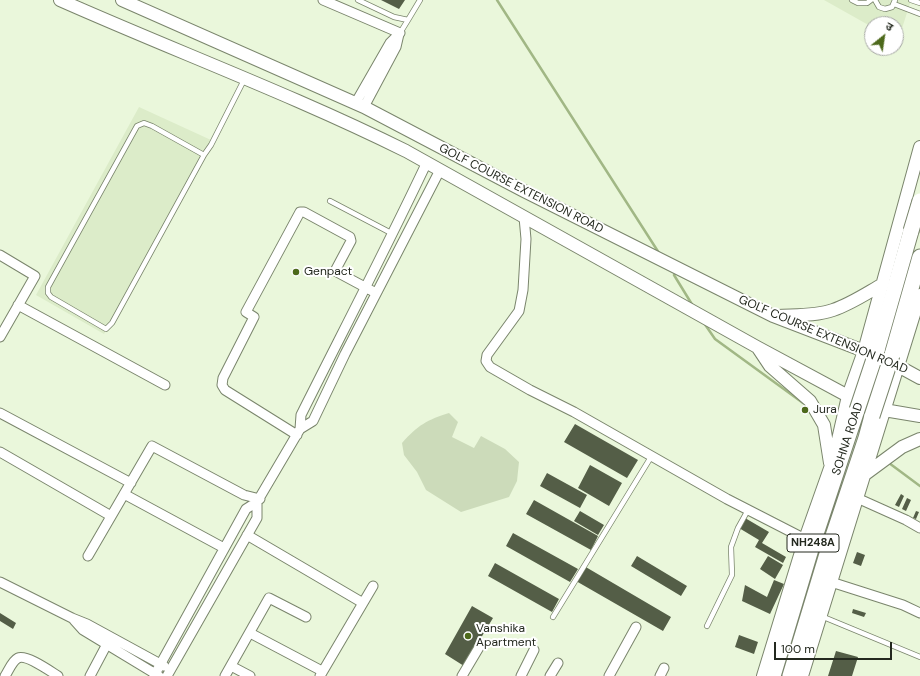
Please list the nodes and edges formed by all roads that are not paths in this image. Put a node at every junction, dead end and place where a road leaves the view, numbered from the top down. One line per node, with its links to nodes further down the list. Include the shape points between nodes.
1 (60, 0): 15 (main road)
2 (122, 0): 16 (main road, GOLF COURSE EXTENSION ROAD)
3 (325, 0): 14 (street)
4 (358, 0): 13 (lane, via 394,17)
5 (420, 0): 13 (lane)
6 (852, 0): 7 (lane, via 867,3)
7 (871, 0)
8 (875, 0): 10 (lane, via 882,8 889,8)
9 (911, 0): 11 (lane)
10 (895, 2): 12 (lane)
11 (920, 4): 12 (lane)
12 (919, 13)
13 (408, 20): 14 (lane)
14 (400, 33): 16 (street, via 390,43)
15 (245, 78): 18 (lane); 19 (main road, via 357,126)
16 (360, 106): 36 (main road, GOLF COURSE EXTENSION ROAD)
17 (920, 147): 23 (main road)
18 (204, 156): 18 (lane, via 112,323 106,329 48,294 48,287 137,126 144,123 152,126)
19 (427, 162): 20 (main road); 26 (street)
20 (440, 170): 25 (main road); 30 (street)
21 (920, 200): 39 (highway, SOHNA ROAD / NH248A, bridge)
22 (330, 201): 26 (lane)
23 (902, 211): 24 (main road); 31 (main road)
24 (920, 216)
25 (524, 217): 38 (main road); 50 (street, via 525,254 519,311 486,361 490,367)
26 (393, 234): 29 (street)
27 (0, 255): 35 (street, via 35,276)
28 (920, 257): 40 (highway, SOHNA ROAD / NH248A)
29 (378, 262): 30 (street); 32 (street)
30 (389, 268): 33 (street)
31 (883, 284): 36 (main road, via 833,310 816,314); 39 (main road)
32 (365, 287): 33 (street); 47 (street, via 301,415); 47 (street, via 336,271 351,241 350,237 300,212 246,312 254,317 223,378 222,385 225,390)
33 (376, 293): 47 (street, via 313,421)
34 (920, 295): 40 (main road)
35 (18, 305): 37 (street); 42 (street)
36 (773, 316): 39 (main road, GOLF COURSE EXTENSION ROAD)
37 (0, 336)
38 (757, 347): 43 (main road); 51 (main road, via 770,366 810,401 824,425)
39 (870, 350): 40 (main road, GOLF COURSE EXTENSION ROAD); 43 (main road); 96 (highway, SOHNA ROAD / NH248A, bridge, via 857,410 811,549)
40 (895, 360): 41 (main road, GOLF COURSE EXTENSION ROAD); 45 (highway, SOHNA ROAD / NH248A, bridge)
41 (920, 378)
42 (164, 384)
43 (848, 396): 45 (main road); 51 (main road)
44 (0, 413): 53 (street)
45 (878, 413): 46 (main road); 52 (main road); 97 (highway, SOHNA ROAD / NH248A, via 866,438 827,554)
46 (920, 416)
47 (298, 432): 56 (street)
48 (920, 439): 52 (main road, via 902,447)
49 (0, 452): 58 (street)
50 (651, 457): 57 (street); 71 (lane)
51 (830, 467): 61 (main road)
52 (864, 475): 55 (main road)
53 (131, 483): 54 (street); 56 (street, via 152,446)
54 (124, 494): 58 (street); 62 (street)
55 (857, 498): 59 (street); 65 (main road)
56 (258, 501): 60 (street, via 257,518); 62 (street, via 246,509)
57 (748, 510): 61 (street); 73 (lane, via 731,547 732,575)
58 (111, 516): 63 (street)
59 (920, 528)
60 (247, 535): 67 (street); 83 (street)
61 (805, 539): 95 (main road)
62 (224, 548): 81 (street)
63 (88, 556)
64 (0, 582): 72 (street)
65 (831, 582): 68 (street, via 903,605); 69 (main road)
66 (373, 586): 67 (street)
67 (363, 603): 84 (street)
68 (920, 614)
69 (820, 616): 79 (lane); 98 (main road)
70 (306, 617): 75 (street, via 269,598)
71 (553, 617)
72 (72, 618): 76 (street, via 83,630); 81 (street)
73 (707, 626)
74 (636, 628): 94 (street)
75 (250, 633): 82 (street); 84 (street)
76 (107, 644): 86 (street); 88 (street)
77 (481, 644): 91 (street)
78 (534, 650): 92 (street)
79 (920, 657)
80 (558, 663): 93 (street)
81 (160, 664): 83 (street); 86 (street)
82 (231, 666): 89 (street); 90 (street)
83 (169, 674)
84 (321, 674)
85 (53, 675): 87 (street, via 22,657 17,658)
86 (156, 675)
87 (5, 676)
88 (90, 676)
89 (226, 676)
90 (250, 676)
91 (462, 676)
92 (521, 676)
93 (550, 676)
94 (609, 676)
95 (763, 676)
96 (774, 676)
97 (790, 676)
98 (802, 676)

